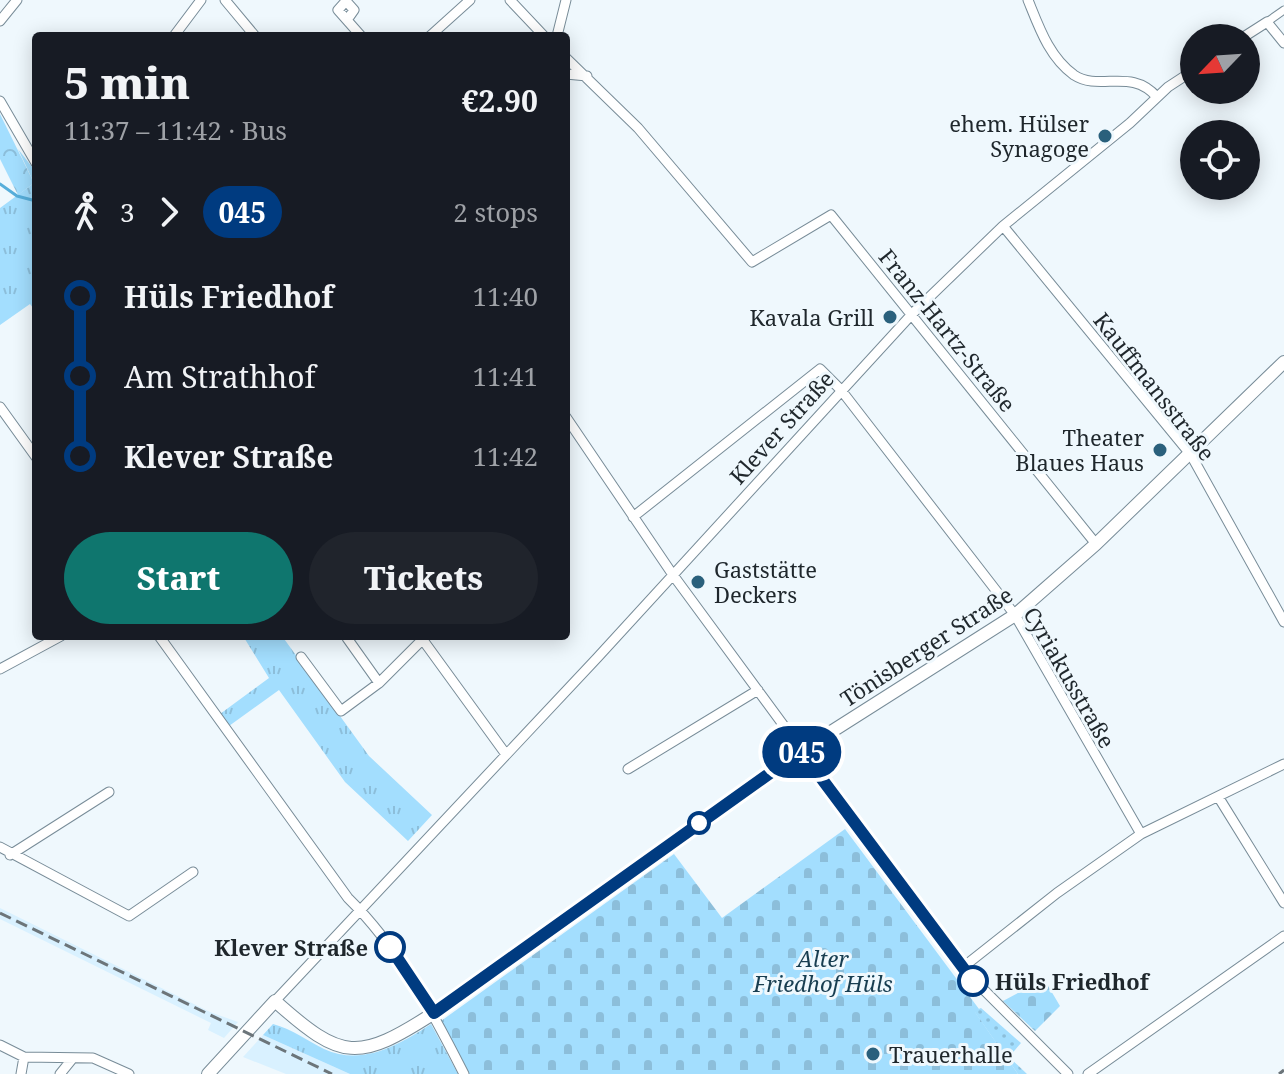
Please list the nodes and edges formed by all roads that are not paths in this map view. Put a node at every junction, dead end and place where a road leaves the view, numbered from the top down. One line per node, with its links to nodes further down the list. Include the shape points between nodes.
1 (17, 0): 10 (street)
2 (201, 0): 13 (street)
3 (225, 0): 14 (street)
4 (470, 0): 16 (street)
5 (510, 0): 17 (street)
6 (566, 0): 18 (street)
7 (1028, 0): 24 (street, via 1048,47 1075,75 1145,84)
8 (1284, 10): 11 (street)
9 (347, 20): 15 (street)
10 (0, 21)
11 (1267, 22): 12 (street); 19 (street)
12 (1260, 26)
13 (177, 32)
14 (252, 32)
15 (358, 32)
16 (434, 32)
17 (540, 32)
18 (558, 32)
19 (1284, 43)
20 (570, 61): 22 (street)
21 (570, 74): 22 (street)
22 (587, 76): 28 (street, Franz-Hartz-Straße, via 752,262 831,215)
23 (1180, 80): 24 (street, Klever Straße)
24 (1157, 97): 27 (street, Klever Straße)
25 (0, 101): 26 (street)
26 (32, 156)
27 (1003, 226): 28 (street, Klever Straße); 34 (street, Kauffmansstraße)
28 (913, 313): 30 (street, Klever Straße); 36 (street, Franz-Hartz-Straße)
29 (1284, 362): 34 (street, Tönisberger Straße)
30 (841, 390): 35 (street, via 820,369); 37 (street, Klever Straße); 38 (street, Cyriakusstraße)
31 (0, 407): 33 (street)
32 (570, 426): 35 (street)
33 (32, 451)
34 (1191, 455): 36 (street, Tönisberger Straße); 39 (street, Kauffmansstraße)
35 (633, 517): 37 (street)
36 (1096, 544): 38 (street, Tönisberger Straße)
37 (673, 575): 48 (street); 50 (street, Klever Straße)
38 (1015, 615): 49 (street, Tönisberger Straße); 55 (street, Cyriakusstraße)
39 (1284, 622)
40 (54, 640): 46 (street)
41 (162, 640): 61 (street)
42 (348, 640): 47 (street)
43 (419, 640): 47 (street)
44 (422, 640): 50 (street)
45 (301, 657): 47 (street, via 341,711)
46 (0, 669)
47 (379, 683)
48 (758, 690): 49 (street); 52 (street)
49 (801, 751): 63 (street); 65 (street, Tönisberger Straße)
50 (505, 753): 61 (street, Klever Straße)
51 (1284, 764): 54 (street)
52 (628, 769)
53 (109, 792): 57 (street)
54 (1219, 798): 55 (street); 59 (street)
55 (1141, 834): 63 (street)
56 (0, 847): 57 (street)
57 (10, 855): 58 (street, via 129,916)
58 (193, 872)
59 (1281, 888): 60 (street)
60 (1284, 903)
61 (360, 910): 64 (street, Klever Straße); 65 (street)
62 (1284, 936): 75 (street)
63 (962, 968): 74 (street)
64 (275, 1001): 65 (street, Tönisberger Straße, via 328,1044 369,1048 393,1040); 72 (street, Klever Straße)
65 (434, 1013): 73 (street)
66 (0, 1045): 67 (street)
67 (24, 1057): 68 (street); 69 (street)
68 (73, 1058): 70 (street); 71 (street, via 93,1058)
69 (21, 1074)
70 (60, 1074)
71 (129, 1074)
72 (208, 1074)
73 (464, 1074)
74 (1068, 1074)
75 (1088, 1074)

